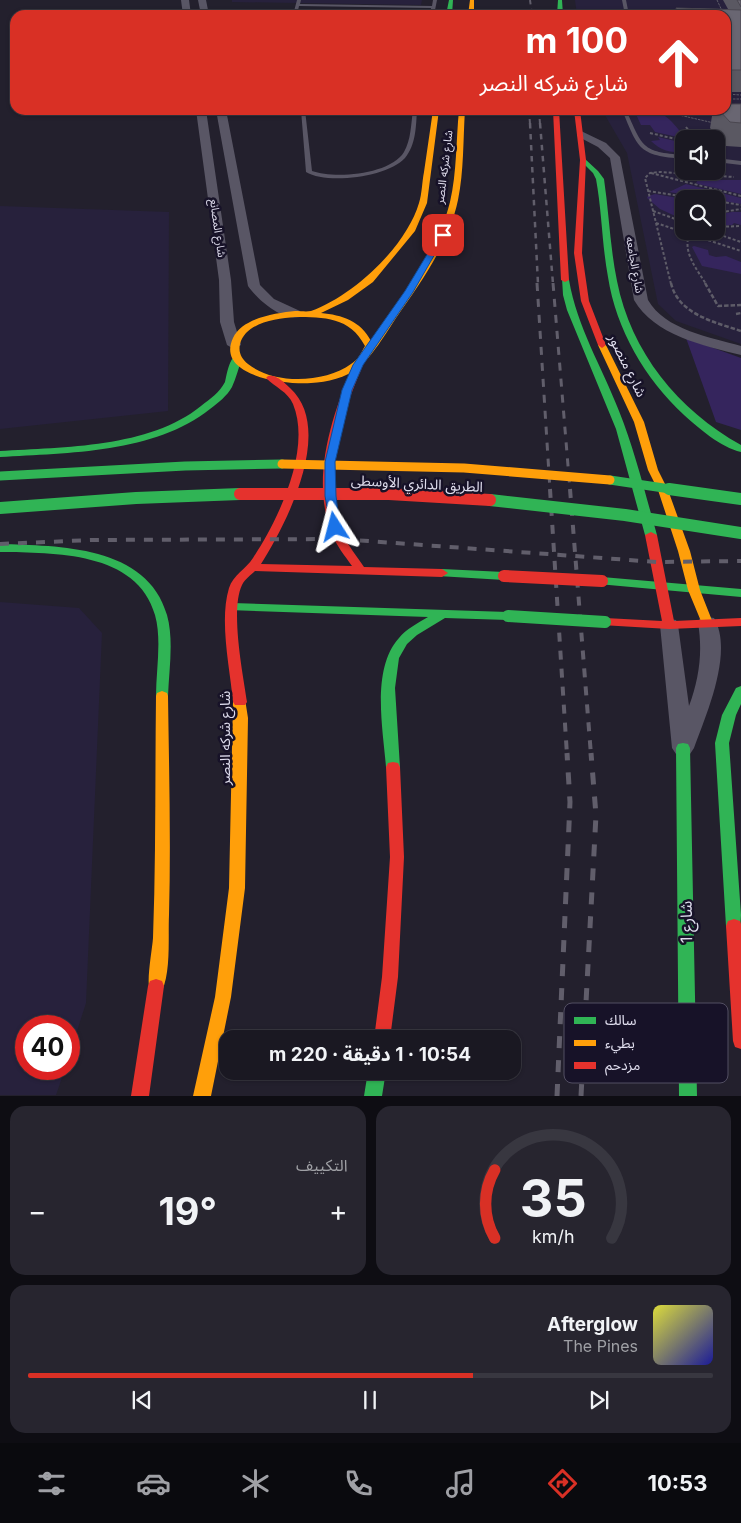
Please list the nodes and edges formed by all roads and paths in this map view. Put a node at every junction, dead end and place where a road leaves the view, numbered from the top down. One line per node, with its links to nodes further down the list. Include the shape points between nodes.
1 (435, 0): 3 (lane)
2 (298, 2): 3 (lane)
3 (434, 8)
4 (731, 99): 5 (path)
5 (736, 99): 6 (path); 7 (path)
6 (741, 100)
7 (739, 104)
8 (202, 115): 25 (street, شارع المصانع)
9 (222, 115): 23 (street, شارع المصانع)
10 (303, 115): 11 (lane, via 309,172 316,176 346,176 379,170 401,160 409,147)
11 (415, 115)
12 (435, 115): 53 (main road, شارع شركه النصر, via 423,203 411,230 365,284 345,298)
13 (462, 115): 58 (main road, شارع شركه النصر, via 454,201 443,235)
14 (556, 115): 71 (main road, via 567,300 625,440 654,551)
15 (578, 115): 24 (main road, شارع منصور)
16 (626, 115): 21 (lane)
17 (678, 115): 18 (path)
18 (687, 117): 19 (path)
19 (720, 124)
20 (686, 127): 22 (path)
21 (632, 129): 26 (path); 27 (lane, via 645,150)
22 (688, 130)
23 (224, 134): 25 (street); 52 (street, شارع المصانع, via 254,286 269,302)
24 (581, 134): 28 (main road, شارع منصور); 57 (street, شارع الجامعه, via 602,145 615,157 641,300 646,311 668,326)
25 (204, 135): 56 (street, شارع المصانع, via 225,280 227,322)
26 (675, 139)
27 (675, 157)
28 (583, 160): 62 (main road, via 600,179 614,291 634,340 669,394 685,412 706,429); 72 (main road, شارع منصور, via 578,253 585,301 599,340 639,422 653,470 684,551)
29 (725, 161): 30 (lane)
30 (741, 163)
31 (650, 173): 32 (path); 33 (path, via 644,178); 35 (path)
32 (741, 177)
33 (648, 191): 34 (path); 38 (path)
34 (675, 195)
35 (741, 196)
36 (725, 204): 37 (path)
37 (741, 207): 39 (path)
38 (653, 211): 40 (path); 41 (path)
39 (725, 211)
40 (675, 219)
41 (656, 223): 44 (path); 55 (path, via 677,299 698,315)
42 (741, 226): 43 (path)
43 (725, 227)
44 (675, 229)
45 (725, 236): 48 (path)
46 (687, 240): 50 (path, via 688,253 718,306)
47 (707, 240): 49 (path)
48 (741, 242)
49 (741, 251)
50 (741, 305)
51 (741, 313): 54 (path)
52 (295, 314): 53 (main road); 56 (main road, via 254,324 240,334)
53 (311, 314): 58 (main road, via 344,320 360,329 368,340)
54 (736, 314)
55 (741, 331)
56 (234, 345): 59 (main road)
57 (741, 351)
58 (367, 353): 60 (main road, شارع شركه النصر)
59 (237, 358): 61 (main road, via 250,370); 63 (main road, via 235,372 218,398 185,423 161,433 94,446)
60 (358, 365): 61 (main road, via 337,375 312,380); 70 (main road, via 340,416 329,479 335,527)
61 (271, 378): 69 (main road, شارع شركه النصر, via 293,396 300,407 302,430 297,470 285,513)
62 (741, 449)
63 (0, 454)
64 (0, 476): 65 (main road, الطريق الدائري الأوسطى, bridge, via 175,465 375,465 557,475)
65 (741, 500)
66 (0, 508): 67 (main road, الطريق الدائري الأوسطى, bridge, via 175,495 370,494 556,507)
67 (741, 533)
68 (0, 548): 86 (main road, via 65,551 99,557 127,570 148,588 160,612 160,957)
69 (253, 567): 70 (main road); 74 (main road, شارع شركه النصر, via 242,575 233,594)
70 (360, 569): 71 (main road, bridge, via 602,581)
71 (660, 587): 72 (main road); 78 (main road)
72 (694, 590): 73 (main road); 77 (main road, شارع منصور)
73 (741, 593)
74 (232, 607): 75 (main road); 87 (main road, شارع شركه النصر, via 241,718 237,888 223,997)
75 (442, 614): 78 (main road, bridge); 82 (main road, via 399,645 390,666 397,857 392,959)
76 (741, 622): 77 (main road)
77 (707, 623): 78 (main road); 80 (street, شارع 1, via 712,651 709,675)
78 (669, 624): 80 (street, شارع 1)
79 (741, 691): 83 (main road, via 729,714 722,743)
80 (683, 748): 81 (main road, شارع 1)
81 (687, 1003)
82 (383, 1030)
83 (741, 1041)
84 (376, 1080): 88 (main road)
85 (688, 1083): 89 (main road, شارع 1)
86 (140, 1096)
87 (202, 1096)
88 (373, 1096)
89 (688, 1096)

